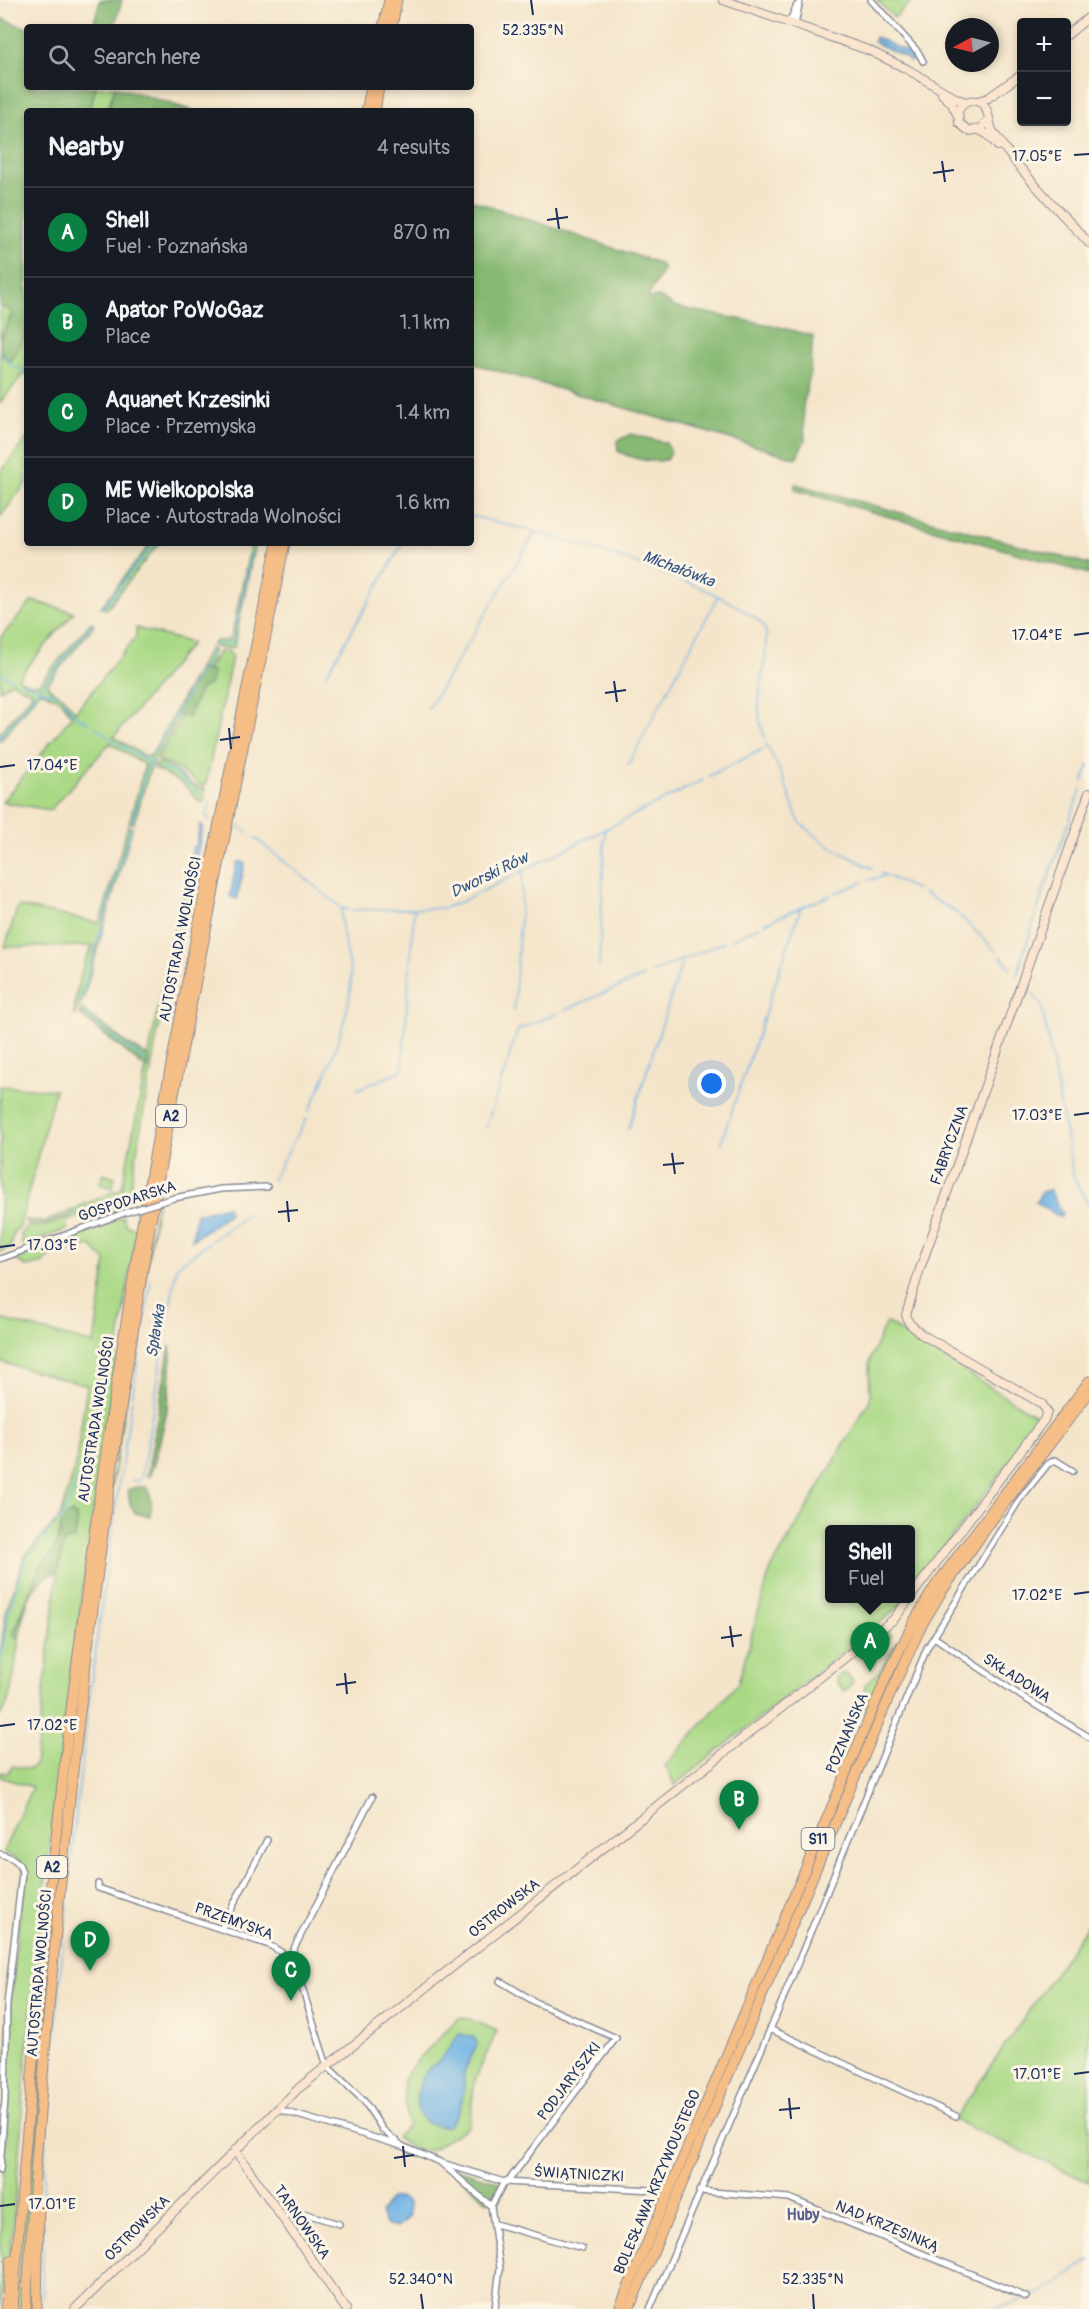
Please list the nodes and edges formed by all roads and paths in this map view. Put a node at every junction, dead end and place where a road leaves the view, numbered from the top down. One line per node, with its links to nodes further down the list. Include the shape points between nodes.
1 (389, 0): 7 (highway)
2 (398, 0): 8 (highway)
3 (723, 0): 9 (street)
4 (871, 0): 11 (street)
5 (800, 1): 9 (street)
6 (1089, 17): 10 (street)
7 (384, 24)
8 (393, 24)
9 (792, 24): 14 (street, via 875,53)
10 (1071, 32)
11 (923, 61)
12 (1017, 78): 13 (street)
13 (1011, 83): 17 (street); 21 (street)
14 (935, 87): 18 (street); 22 (street)
15 (370, 90): 19 (highway)
16 (379, 90): 20 (highway)
17 (978, 101): 18 (street); 21 (street)
18 (966, 102): 22 (street)
19 (367, 108)
20 (376, 108)
21 (987, 110): 23 (street)
22 (957, 114): 24 (street, via 964,129)
23 (988, 120): 24 (street); 25 (street)
24 (979, 130): 25 (street)
25 (1007, 152): 26 (street)
26 (1089, 243)
27 (276, 546): 67 (highway, AUTOSTRADA WOLNOŚCI / A2, via 174,1047 112,1413 44,1934)
28 (284, 546): 58 (highway, AUTOSTRADA WOLNOŚCI / A2, via 199,965 130,1354 81,1700)
29 (1089, 793): 34 (street, FABRYCZNA, via 906,1312 909,1323 918,1332 1042,1404 1047,1415)
30 (267, 1187): 31 (street, GOSPODARSKA, bridge, via 221,1189 174,1198)
31 (0, 1259)
32 (1089, 1381): 38 (highway, POZNAŃSKA / S11, via 954,1560)
33 (1089, 1393): 53 (highway, POZNAŃSKA / S11, via 961,1563 922,1625)
34 (1033, 1437): 36 (street, OSTROWSKA)
35 (1073, 1471): 40 (street, via 1055,1460 1048,1464 1020,1499)
36 (915, 1592)
37 (906, 1603): 52 (street, OSTROWSKA, via 894,1619)
38 (914, 1621): 39 (highway); 43 (highway, POZNAŃSKA / S11)
39 (897, 1637)
40 (934, 1637): 42 (street, SKŁADOWA); 51 (street)
41 (861, 1720): 43 (highway)
42 (1089, 1737)
43 (858, 1745): 53 (highway, POZNAŃSKA / S11)
44 (372, 1797): 49 (street)
45 (267, 1840): 48 (street)
46 (0, 1854): 62 (street, via 15,1860 22,1873 7,2004)
47 (98, 1884): 48 (street, PRZEMYSKA, via 98,1888)
48 (221, 1929): 49 (street, PRZEMYSKA, via 269,1945)
49 (289, 1958): 52 (street)
50 (500, 1981): 63 (street, PODJARYSZKI, via 537,2003 616,2038)
51 (770, 2029): 55 (street); 65 (street)
52 (327, 2066): 54 (street, OSTROWSKA); 56 (street, ŚWIĄTNICZKI, via 364,2101)
53 (727, 2068): 80 (highway, BOLESŁAWA KRZYWOUSTEGO / S11); 81 (highway, BOLESŁAWA KRZYWOUSTEGO / S11)
54 (276, 2109): 57 (street, ŚWIĄTNICZKI); 60 (street, OSTROWSKA)
55 (956, 2116)
56 (383, 2130): 57 (street); 59 (street, ŚWIĄTNICZKI)
57 (378, 2139): 59 (street, ŚWIĄTNICZKI)
58 (38, 2142): 75 (highway, AUTOSTRADA WOLNOŚCI / A2); 76 (highway)
59 (402, 2146): 61 (street, ŚWIĄTNICZKI)
60 (235, 2150): 68 (street, TARNOWSKA); 77 (street, OSTROWSKA)
61 (440, 2162): 63 (street, ŚWIĄTNICZKI); 66 (street, ŚWIĄTNICZKI)
62 (0, 2170)
63 (504, 2182): 64 (street, ŚWIĄTNICZKI); 66 (street)
64 (652, 2190)
65 (699, 2191): 72 (street, NAD KRZESINKĄ, via 789,2198); 82 (street)
66 (491, 2206): 70 (street)
67 (20, 2210): 73 (highway); 74 (highway, AUTOSTRADA WOLNOŚCI / A2)
68 (283, 2218): 69 (street, via 300,2212); 78 (street, TARNOWSKA)
69 (339, 2224)
70 (495, 2224): 71 (street); 79 (street, via 500,2268)
71 (582, 2248)
72 (1026, 2297)
73 (5, 2309)
74 (13, 2309)
75 (26, 2309)
76 (37, 2309)
77 (75, 2309)
78 (346, 2309)
79 (495, 2309)
80 (619, 2309)
81 (629, 2309)
82 (650, 2309)

